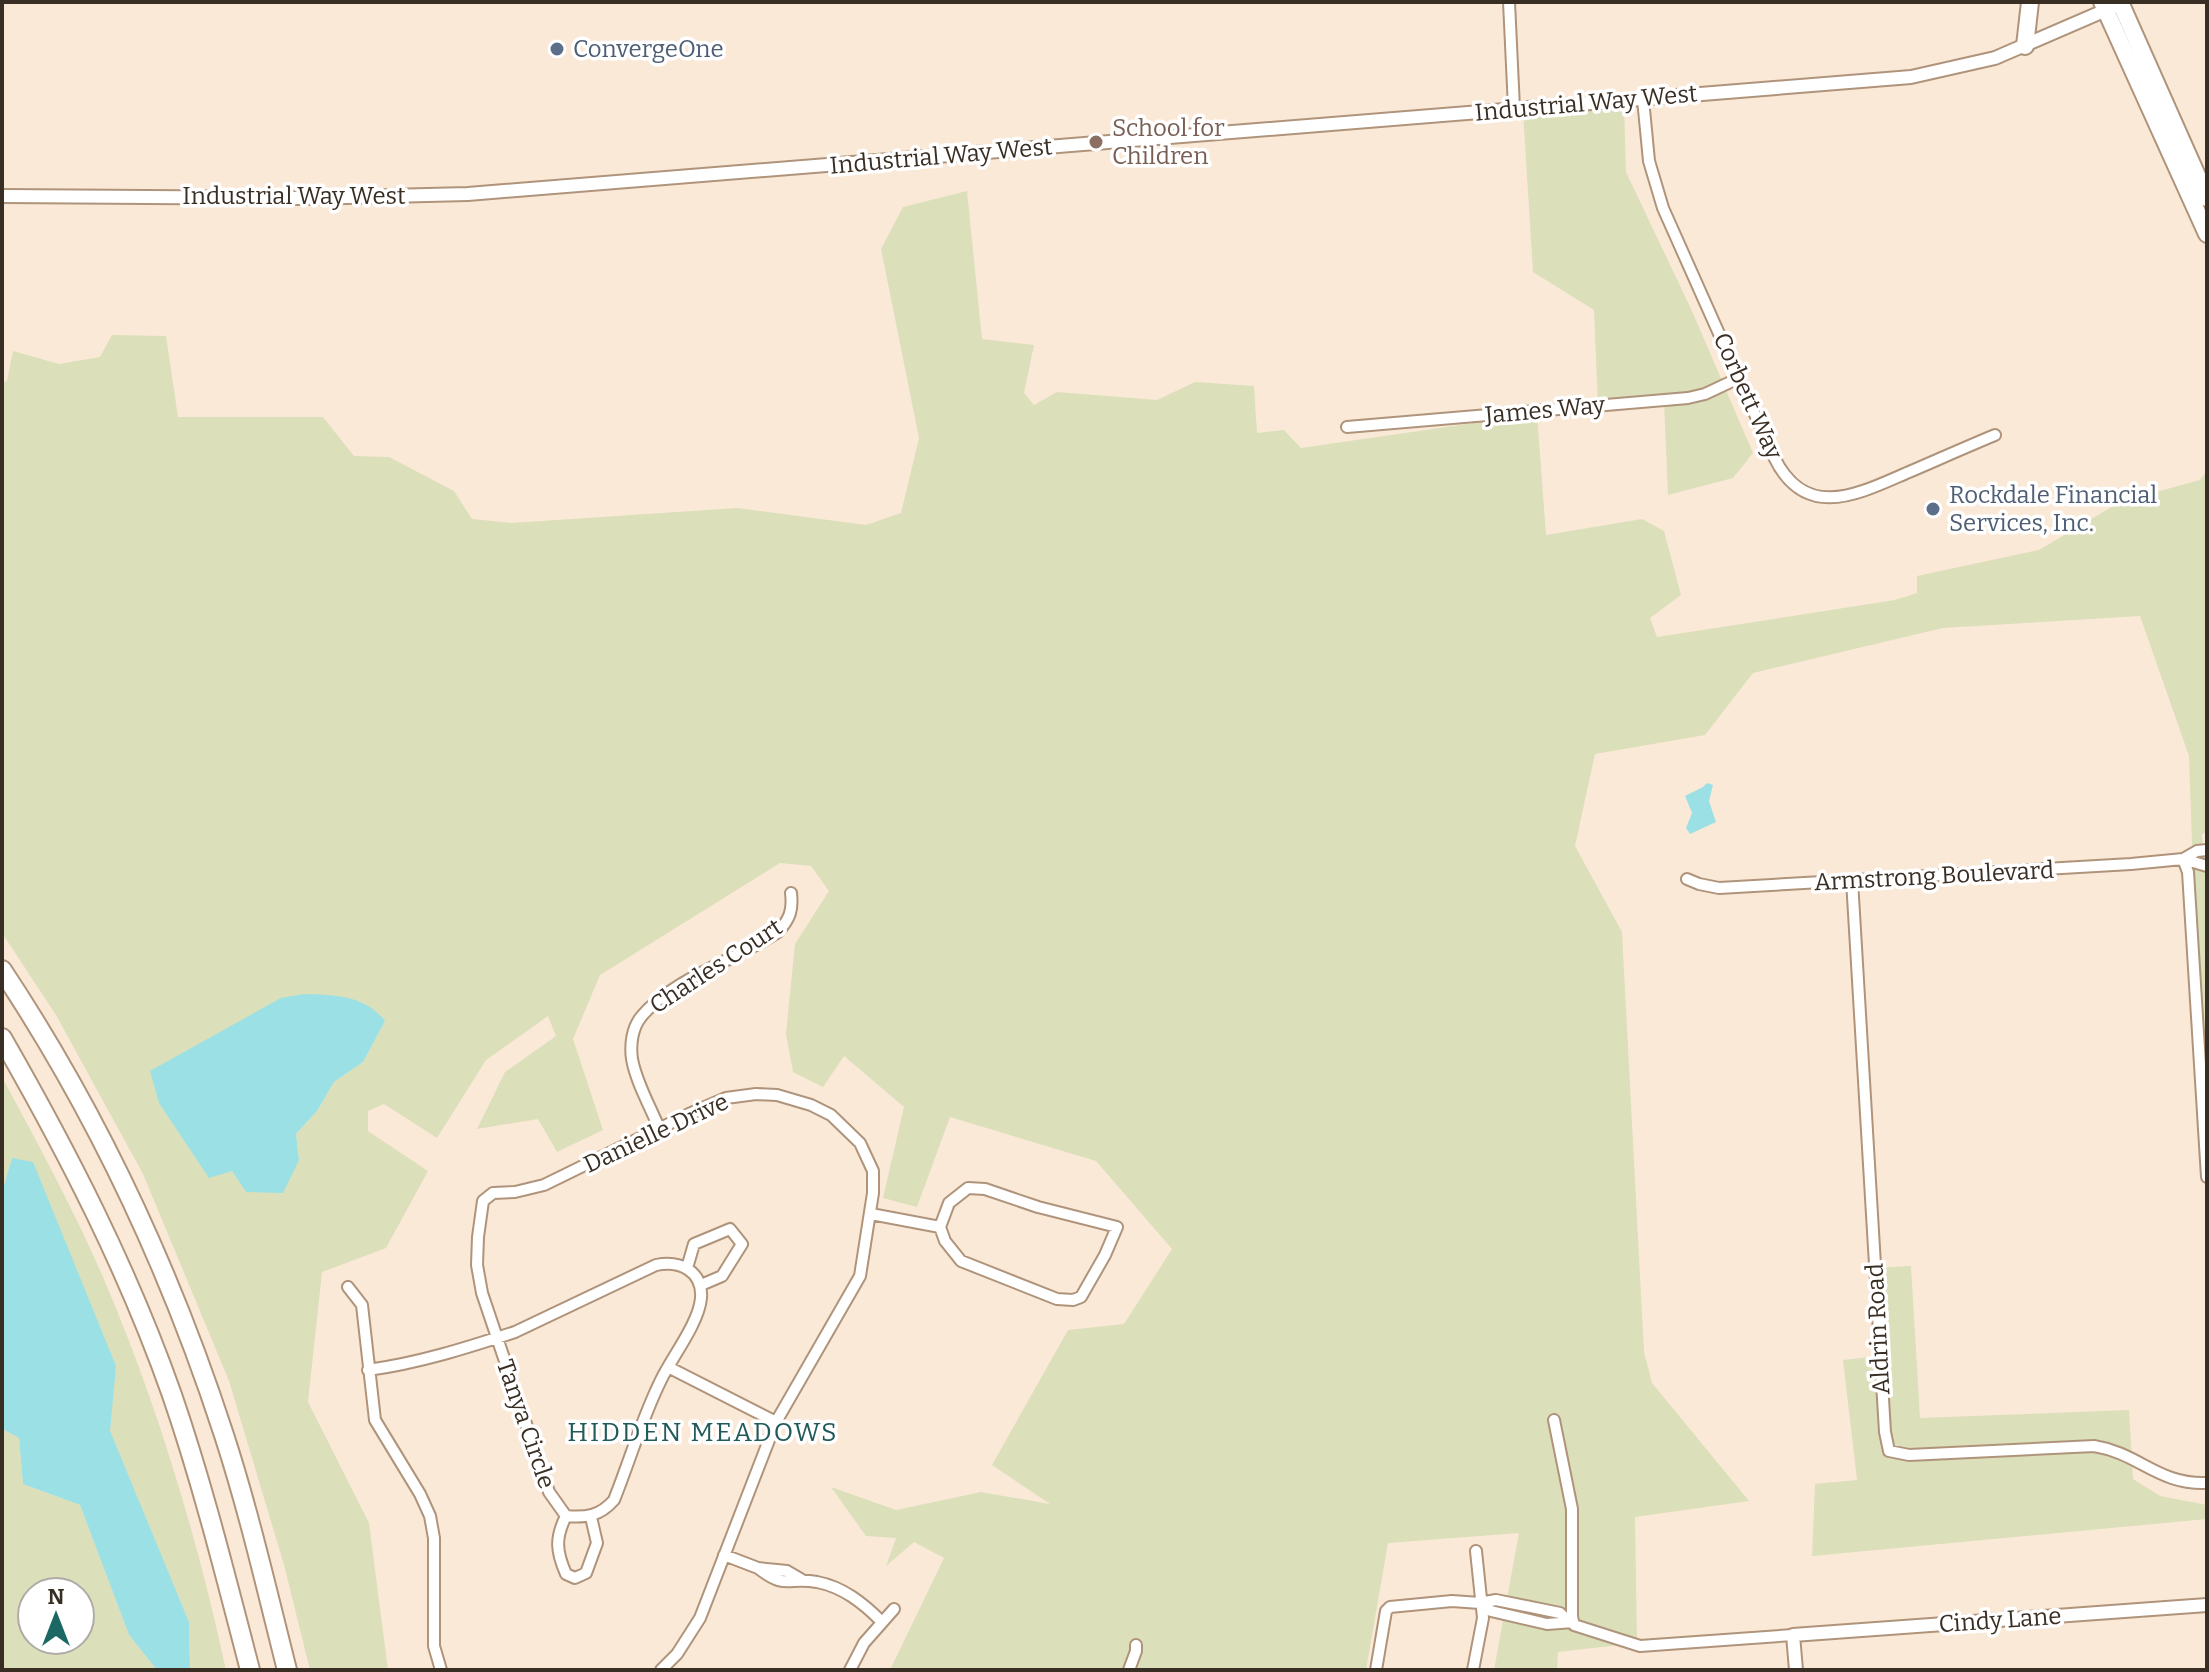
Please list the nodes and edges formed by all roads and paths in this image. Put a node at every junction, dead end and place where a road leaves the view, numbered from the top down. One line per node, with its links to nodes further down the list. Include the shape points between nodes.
1 (1509, 2): 6 (street)
2 (2030, 2): 4 (main road)
3 (2114, 4): 4 (street, Industrial Way West); 8 (main road); 9 (main road)
4 (2025, 46): 5 (street, Industrial Way West, via 1980,63 1911,77)
5 (1643, 99): 6 (street, Industrial Way West); 10 (street, Corbett Way, via 1658,196)
6 (1514, 108): 7 (street, Industrial Way West, via 468,194)
7 (2, 196)
8 (2207, 198)
9 (2207, 234)
10 (1739, 378): 11 (street, James Way, via 1688,398); 12 (street, Corbett Way, via 1781,470 1818,496 1858,494)
11 (1347, 427)
12 (1995, 435)
13 (2207, 850): 14 (street, Armstrong Boulevard)
14 (2183, 859): 15 (street, Armstrong Boulevard); 17 (street, Armstrong Boulevard); 22 (street, via 2188,872)
15 (2207, 866)
16 (1687, 879): 17 (street, Armstrong Boulevard, via 1719,888)
17 (1852, 880): 33 (street, Aldrin Road, via 1889,1451 1909,1455 2094,1446 2121,1452 2165,1477)
18 (791, 893): 21 (street, Charles Court, via 793,909 778,932 674,989 637,1023 632,1061)
19 (2, 970): 46 (highway, via 97,1133 167,1283 224,1436)
20 (2, 1038): 45 (highway, via 76,1172 152,1342 205,1497)
21 (659, 1128): 23 (street, Danielle Drive, via 736,1096 777,1095 811,1105 841,1122 866,1151 874,1178); 28 (street, Danielle Drive, via 552,1182 493,1193 483,1201 477,1265)
22 (2207, 1177)
23 (871, 1214): 24 (street); 32 (street, Danielle Drive, via 860,1276)
24 (940, 1227): 24 (street, via 961,1261 1064,1300 1081,1297 1117,1227 979,1188 964,1190 949,1203)
25 (687, 1268): 26 (street); 26 (street, via 694,1244 730,1229 742,1244 722,1276); 28 (street, Tanya Circle, via 656,1265)
26 (701, 1285): 29 (street, via 696,1317)
27 (348, 1287): 30 (street, via 362,1305)
28 (497, 1338): 30 (street, Tanya Circle, via 423,1361); 34 (street, Tanya Circle, via 549,1492)
29 (668, 1367): 32 (street); 35 (street, via 614,1500)
30 (368, 1370): 47 (street, via 375,1420 430,1516 434,1646)
31 (1554, 1420): 41 (street, via 1572,1509)
32 (776, 1422): 37 (street, Danielle Drive)
33 (2207, 1483)
34 (566, 1516): 35 (street, Tanya Circle); 35 (street, via 557,1543 566,1574 575,1578 586,1573 597,1543)
35 (591, 1517)
36 (1476, 1551): 38 (street)
37 (724, 1555): 42 (street, via 783,1583 804,1581 848,1593); 48 (street, Danielle Drive, via 694,1630)
38 (1480, 1603): 41 (street, Cindy Lane, via 1496,1600); 51 (street, Cindy Lane, via 1387,1608); 52 (street, via 1483,1618)
39 (2207, 1605): 43 (street, Cindy Lane)
40 (894, 1609): 42 (street)
41 (1571, 1620): 43 (street, Cindy Lane, via 1640,1646)
42 (881, 1621): 49 (street)
43 (1793, 1635): 53 (street)
44 (1136, 1645): 50 (street)
45 (250, 1670)
46 (287, 1670)
47 (441, 1670)
48 (661, 1670)
49 (850, 1670)
50 (1129, 1670)
51 (1376, 1670)
52 (1473, 1670)
53 (1796, 1670)

